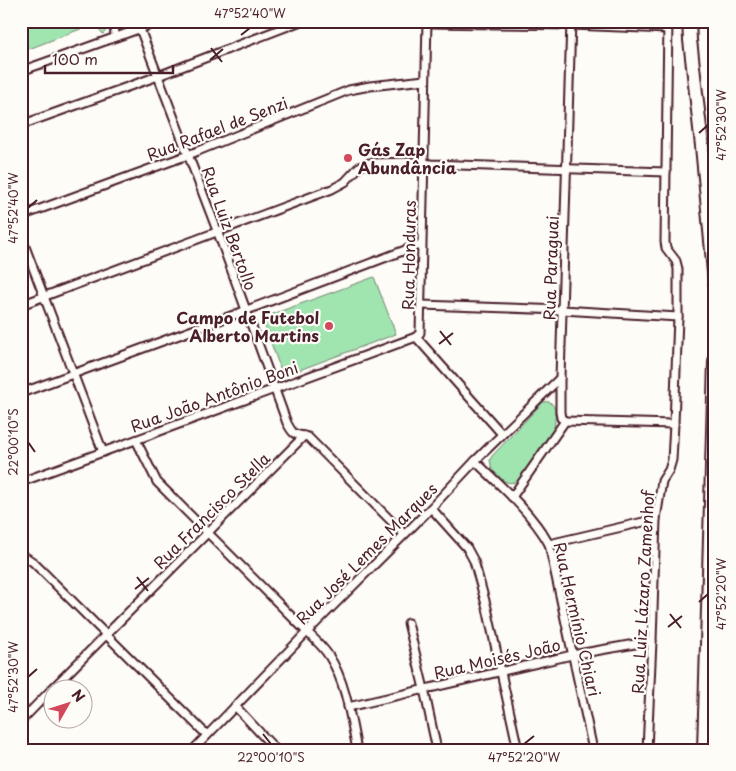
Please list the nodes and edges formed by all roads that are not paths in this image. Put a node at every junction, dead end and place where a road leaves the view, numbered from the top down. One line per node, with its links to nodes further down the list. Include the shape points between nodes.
1 (114, 21): 10 (street)
2 (161, 21): 9 (street)
3 (302, 21): 13 (street)
4 (689, 21): 11 (highway)
5 (700, 21): 11 (highway)
6 (425, 22): 7 (street); 14 (street, Rua Honduras)
7 (571, 23): 8 (street); 18 (street, Rua Paraguai)
8 (668, 25): 19 (street, Rua Luiz Lázaro Zamenhof)
9 (140, 29): 10 (street); 13 (street, Rua Luiz Bertollo)
10 (114, 38): 12 (street)
11 (690, 40): 24 (highway)
12 (21, 71)
13 (158, 76): 15 (street); 16 (street, Rua Luiz Bertollo)
14 (426, 80): 16 (street, Rua Rafael de Senzi, via 350,90); 17 (street, Rua Honduras)
15 (21, 125)
16 (188, 155): 20 (street, Rua Rafael de Senzi); 21 (street, Rua Luiz Bertollo)
17 (424, 164): 18 (street); 21 (street, via 364,164 339,186); 23 (street, Rua Honduras)
18 (567, 169): 19 (street); 29 (street, Rua Paraguai)
19 (666, 172): 30 (street, Rua Luiz Lázaro Zamenhof, via 665,242 678,269)
20 (21, 216)
21 (218, 233): 25 (street); 28 (street, Rua Luiz Bertollo)
22 (21, 236): 25 (street)
23 (421, 244): 26 (street, Rua Honduras); 28 (street)
24 (715, 283)
25 (44, 297): 27 (street); 33 (street)
26 (421, 305): 29 (street); 31 (street, Rua Honduras, via 420,333)
27 (21, 306)
28 (246, 310): 33 (street); 35 (street, Rua Luiz Bertollo)
29 (562, 310): 30 (street); 34 (street, Rua Paraguai)
30 (678, 317): 38 (street, Rua Luiz Lázaro Zamenhof)
31 (416, 337): 35 (street, Rua João Antônio Boni); 39 (street)
32 (715, 361): 72 (highway)
33 (73, 373): 36 (street); 42 (street)
34 (560, 378): 37 (street, Rua Paraguai, via 560,412); 39 (street, Rua José Lemes Marques)
35 (274, 389): 40 (street, Rua Luiz Bertollo, via 292,433); 41 (street, Rua João Antônio Boni)
36 (21, 393)
37 (565, 421): 38 (street); 45 (street)
38 (674, 424): 47 (street, Rua Luiz Lázaro Zamenhof, via 672,460 662,481)
39 (502, 434): 43 (street, Rua José Lemes Marques)
40 (304, 436): 48 (street, Rua Francisco Stella); 49 (street, Rua Luiz Bertollo)
41 (136, 440): 42 (street, Rua João Antônio Boni); 48 (street, via 157,482)
42 (103, 452): 44 (street, Rua João Antônio Boni)
43 (475, 461): 45 (street, Rua Hermínio Chiari); 46 (street, Rua José Lemes Marques)
44 (21, 482)
45 (512, 497): 50 (street, Rua Hermínio Chiari)
46 (431, 508): 49 (street, Rua José Lemes Marques); 57 (street, via 467,548 474,561)
47 (656, 519): 50 (street); 55 (street, Rua Luiz Lázaro Zamenhof)
48 (208, 532): 53 (street); 54 (street, Rua Francisco Stella)
49 (404, 534): 53 (street, Rua José Lemes Marques)
50 (549, 544): 56 (street, Rua Hermínio Chiari)
51 (21, 554): 54 (street, via 33,562)
52 (408, 623): 59 (street)
53 (307, 632): 61 (street, Rua José Lemes Marques); 62 (street, via 330,657 340,677)
54 (106, 636): 58 (street, Rua Francisco Stella); 64 (street)
55 (652, 641): 56 (street, Rua Moisés João); 71 (street, Rua Luiz Lázaro Zamenhof)
56 (572, 655): 57 (street, Rua Moisés João); 70 (street, Rua Hermínio Chiari)
57 (500, 672): 59 (street, Rua Moisés João); 69 (street)
58 (64, 678)
59 (424, 689): 62 (street, Rua Moisés João); 68 (street)
60 (42, 700): 63 (street, Rua Francisco Stella)
61 (235, 706): 64 (street, Rua José Lemes Marques); 66 (street)
62 (348, 707): 67 (street)
63 (21, 721)
64 (207, 735): 65 (street, Rua José Lemes Marques)
65 (192, 750)
66 (276, 750)
67 (357, 750)
68 (437, 750)
69 (518, 750)
70 (593, 750)
71 (647, 750)
72 (704, 750)

